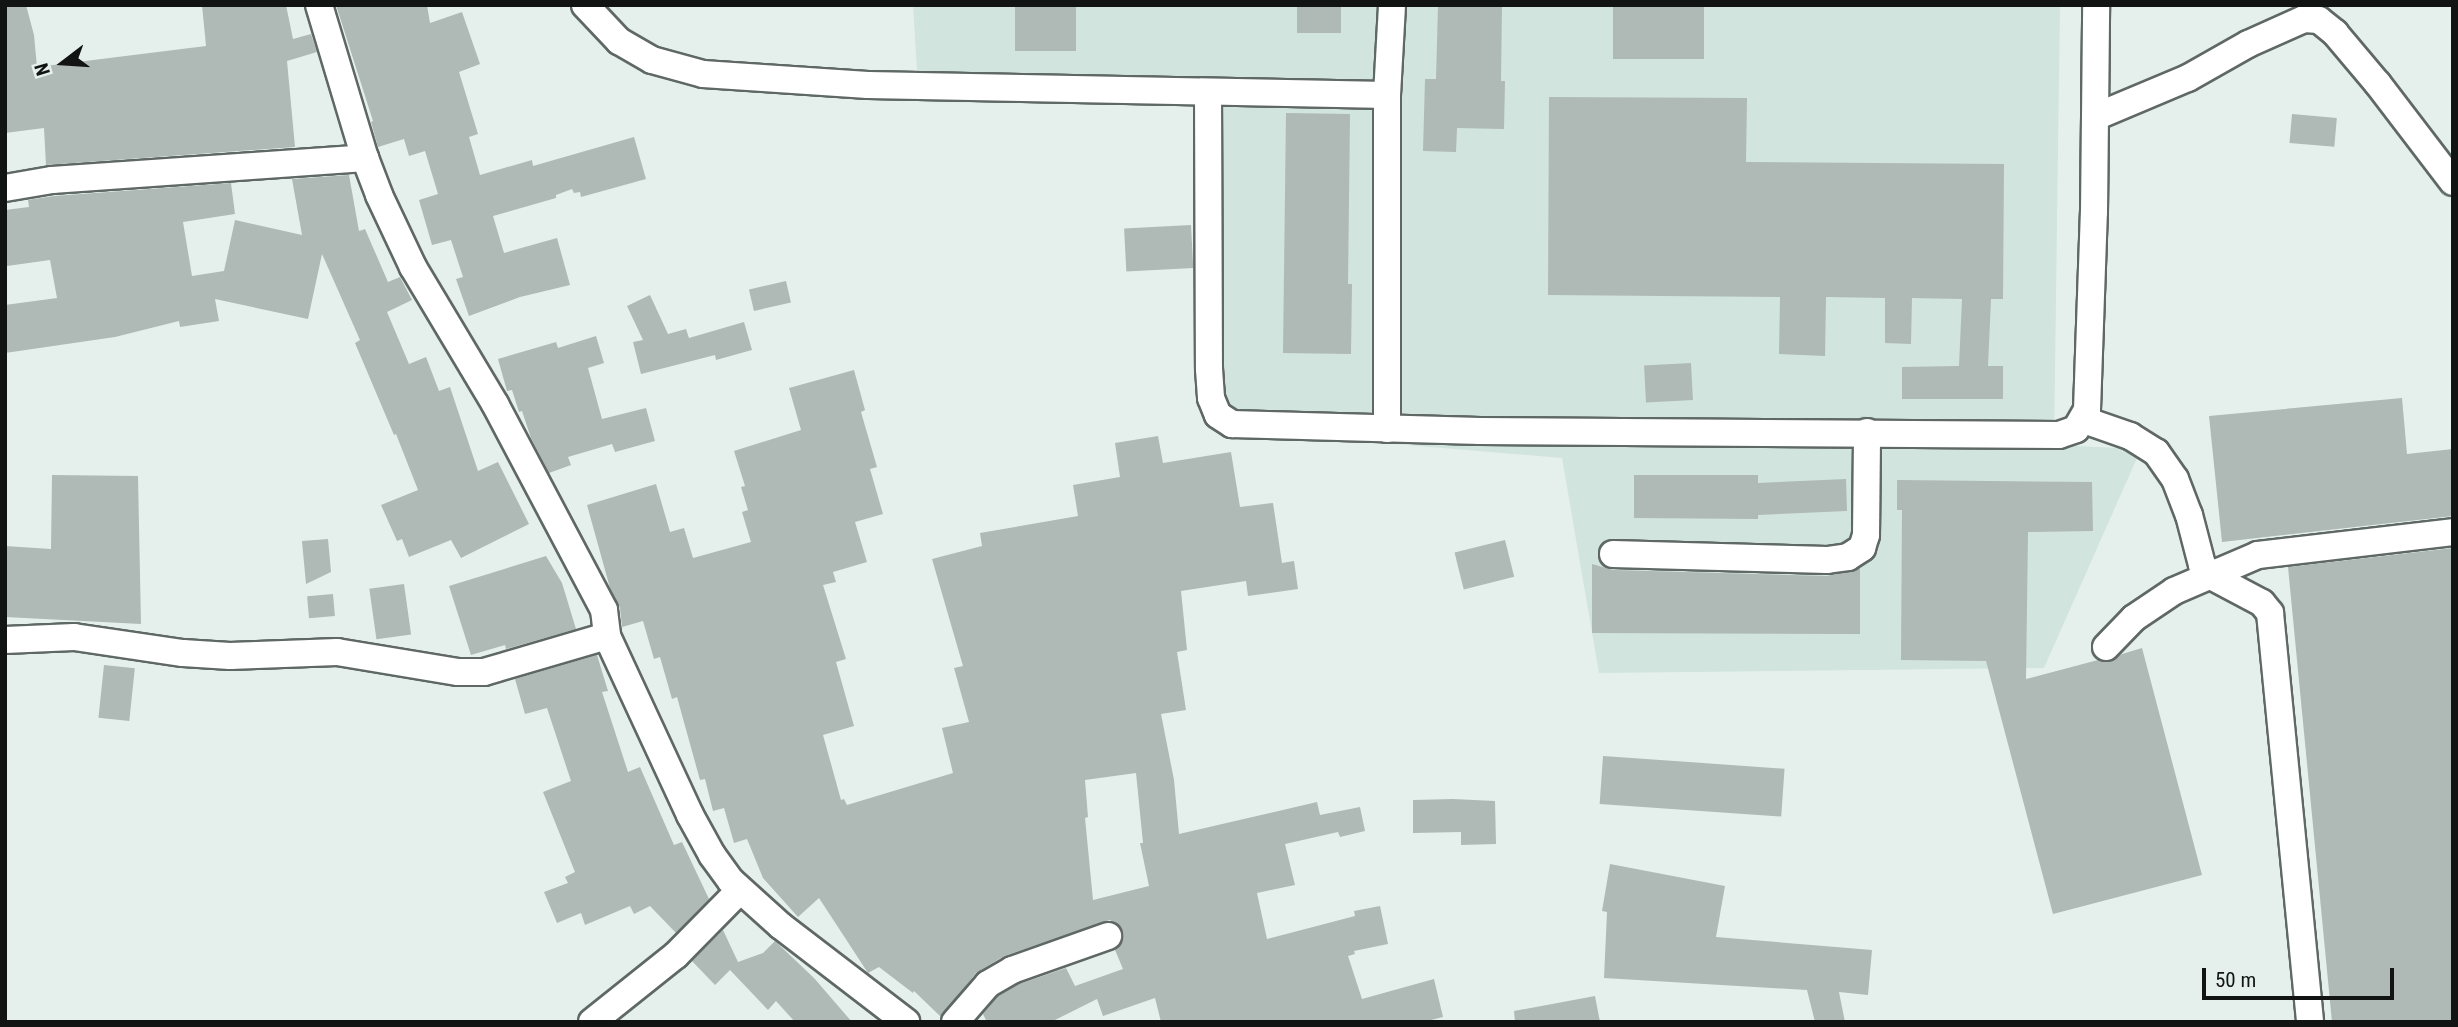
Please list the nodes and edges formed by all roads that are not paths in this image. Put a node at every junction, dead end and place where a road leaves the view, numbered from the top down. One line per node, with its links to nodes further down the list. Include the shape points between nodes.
1 (319, 5): 8 (street)
2 (585, 5): 5 (street, via 619,41 641,54 703,74 868,85)
3 (1392, 5): 6 (street)
4 (2096, 5): 7 (street)
5 (1208, 92): 6 (street); 12 (street, via 1209,369 1211,398 1218,415 1232,424)
6 (1387, 95): 12 (street)
7 (2095, 117): 9 (street, via 2188,78 2304,19 2319,20 2378,84); 11 (street)
8 (365, 158): 10 (street, via 166,170); 17 (street, via 412,267 495,404 604,610)
9 (2453, 182)
10 (5, 188)
11 (2084, 420): 13 (street, via 2059,435); 16 (street, via 2130,436 2156,452 2175,479 2202,565)
12 (1387, 429): 13 (street)
13 (1867, 432): 15 (street, via 1866,535 1862,548 1848,557)
14 (2453, 532): 16 (street, via 2258,555)
15 (1613, 554)
16 (2213, 577): 19 (street, via 2174,591 2134,618); 25 (street, via 2262,603 2273,623)
17 (607, 636): 18 (street, via 484,672 458,672 337,652 230,656 74,637); 20 (street, via 690,816 712,855)
18 (5, 640)
19 (2106, 647)
20 (740, 890): 22 (street, via 677,955); 23 (street)
21 (1108, 936): 24 (street, via 1012,970 988,984)
22 (593, 1022)
23 (906, 1022)
24 (955, 1022)
25 (2310, 1022)

